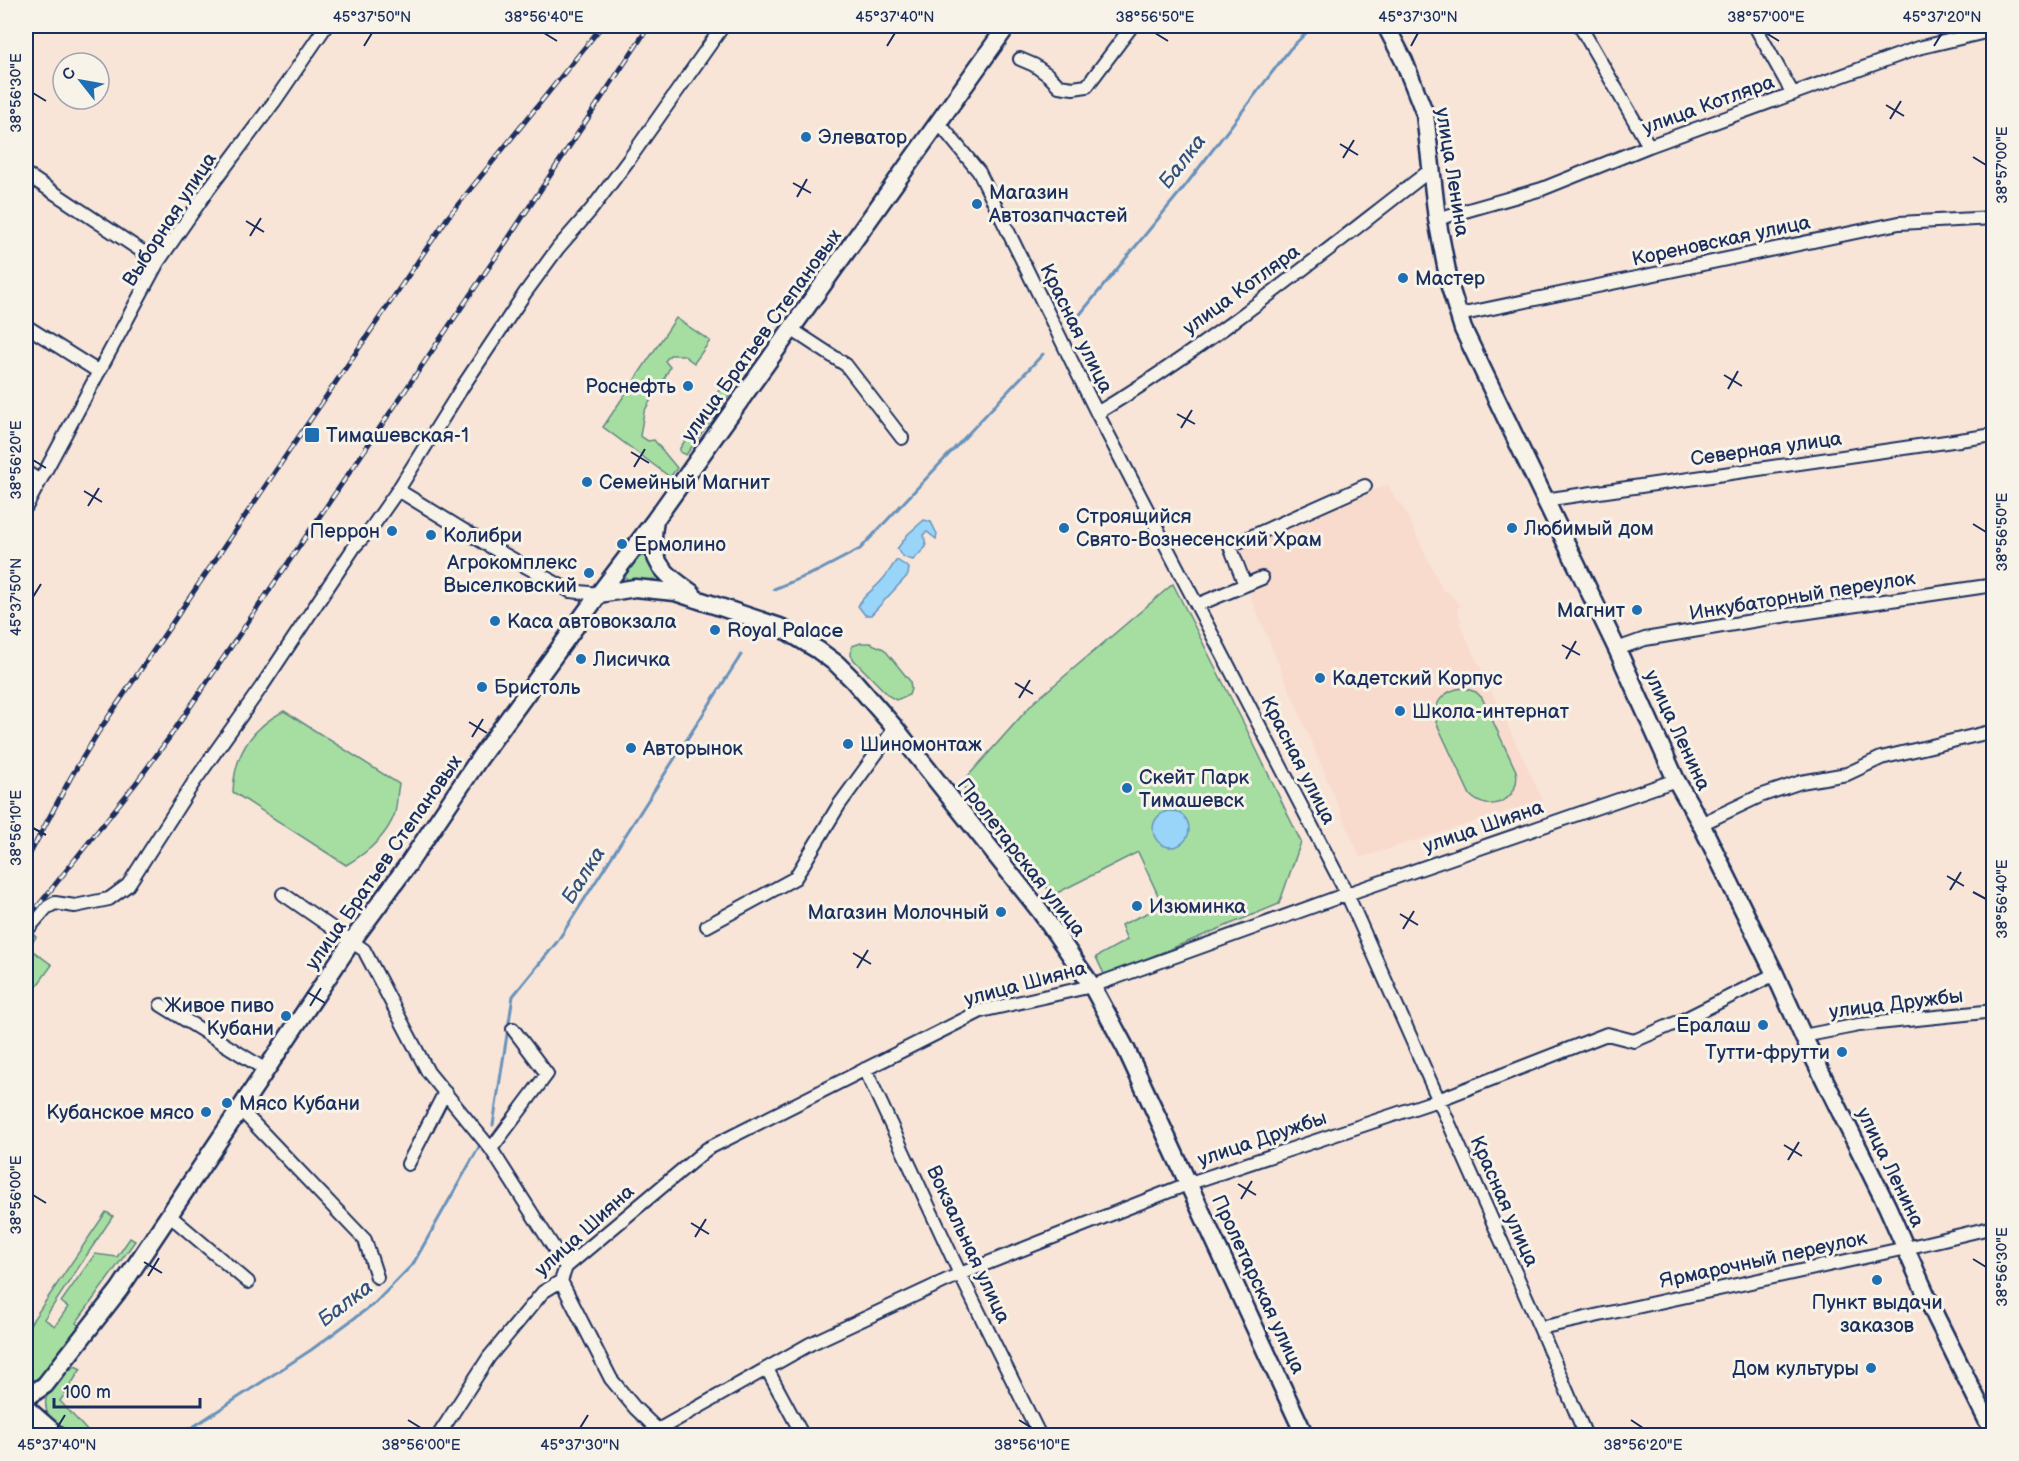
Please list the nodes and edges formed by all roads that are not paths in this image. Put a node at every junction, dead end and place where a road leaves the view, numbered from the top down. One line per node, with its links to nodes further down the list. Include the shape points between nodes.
1 (326, 26): 17 (street, Выборная улица)
2 (723, 26): 28 (street, via 630,158 525,293)
3 (1007, 26): 11 (main road, улица Братьев Степановых)
4 (1132, 26): 9 (street, via 1087,86 1059,86 1034,65)
5 (1386, 26): 13 (main road, улица Ленина, via 1425,114)
6 (1580, 26): 12 (street)
7 (1755, 26): 10 (street)
8 (1994, 30): 10 (street, улица Котляра, via 1918,48)
9 (1020, 59)
10 (1792, 94): 12 (street, улица Котляра)
11 (939, 123): 20 (main road, улица Братьев Степановых); 22 (street, Красная улица, via 978,172)
12 (1649, 146): 16 (street, улица Котляра, via 1542,189)
13 (1432, 168): 16 (main road, улица Ленина); 22 (street, улица Котляра, via 1165,370)
14 (26, 174): 17 (street)
15 (1994, 218): 18 (street, Кореновская улица, via 1899,223)
16 (1437, 219): 18 (main road, улица Ленина)
17 (158, 262): 21 (street, Выборная улица)
18 (1459, 315): 29 (main road, улица Ленина)
19 (26, 326): 21 (street)
20 (791, 329): 24 (street, via 846,365); 31 (main road, улица Братьев Степановых)
21 (99, 372): 26 (street, Выборная улица)
22 (1097, 412): 37 (street, Красная улица)
23 (1994, 435): 29 (street, Северная улица)
24 (902, 438)
25 (26, 472): 26 (street)
26 (40, 481): 30 (street, Выборная улица)
27 (1365, 486): 33 (street, via 1230,546)
28 (398, 490): 35 (street, Пролетарская улица, via 570,591); 46 (street, via 194,782 128,885 109,899 75,906 55,903)
29 (1544, 500): 38 (main road, улица Ленина)
30 (26, 507)
31 (655, 520): 35 (main road, улица Братьев Степановых); 36 (main road, via 651,539 657,562 671,578)
32 (1262, 578): 33 (street)
33 (1245, 585): 37 (street)
34 (1994, 585): 38 (street, Инкубаторный переулок, via 1667,635)
35 (599, 594): 36 (main road, Пролетарская улица, via 635,588 675,592); 47 (main road, улица Братьев Степановых)
36 (702, 600): 39 (main road, Пролетарская улица, via 780,627 818,650 854,681)
37 (1197, 605): 44 (street, Красная улица)
38 (1617, 649): 41 (main road, улица Ленина)
39 (895, 728): 45 (street, via 838,805 795,878); 49 (main road, Пролетарская улица, via 1040,911)
40 (1994, 730): 42 (street, via 1881,758 1847,774 1801,782)
41 (1676, 780): 42 (main road, улица Ленина); 44 (street, улица Шияна)
42 (1701, 824): 48 (main road, улица Ленина)
43 (283, 894): 47 (street)
44 (1347, 894): 49 (street, улица Шияна); 57 (street, Красная улица)
45 (707, 926)
46 (26, 931)
47 (352, 941): 55 (main road, улица Братьев Степановых); 56 (street, via 364,950 429,1072)
48 (1775, 974): 53 (main road, улица Ленина); 57 (street, улица Дружбы, via 1634,1041 1607,1034)
49 (1092, 986): 54 (street, улица Шияна, via 981,1011); 61 (main road, Пролетарская улица)
50 (161, 1005): 55 (street)
51 (1994, 1011): 53 (street, улица Дружбы, via 1859,1025)
52 (513, 1029): 59 (street, via 547,1074)
53 (1803, 1036): 64 (main road, улица Ленина)
54 (865, 1069): 65 (street, улица Шияна, via 707,1149); 66 (street, Вокзальная улица)
55 (266, 1070): 58 (main road, улица Братьев Степановых)
56 (445, 1092): 59 (street); 60 (street)
57 (1438, 1100): 61 (street, улица Дружбы); 70 (street, Красная улица)
58 (240, 1109): 62 (main road, улица Братьев Степановых); 67 (street, via 365,1240)
59 (491, 1149): 65 (street)
60 (408, 1164)
61 (1190, 1184): 66 (street, улица Дружбы); 83 (main road, Пролетарская улица)
62 (169, 1215): 69 (street); 72 (main road, улица Братьев Степановых, via 119,1290)
63 (1994, 1227): 64 (street, Ярмарочный переулок)
64 (1906, 1248): 70 (street, Ярмарочный переулок); 78 (main road, улица Ленина)
65 (566, 1267): 68 (street, улица Шияна)
66 (960, 1274): 71 (street, улица Дружбы, via 810,1344); 82 (street, Вокзальная улица)
67 (377, 1277)
68 (561, 1281): 77 (street, via 611,1379); 80 (street, улица Шияна, via 543,1292 489,1357)
69 (248, 1282)
70 (1540, 1328): 84 (street, Красная улица)
71 (767, 1369): 77 (street, улица Дружбы); 81 (street)
72 (45, 1385): 73 (main road, улица Братьев Степановых); 76 (main road)
73 (26, 1398)
74 (26, 1408): 76 (main road)
75 (26, 1420): 76 (main road)
76 (43, 1424): 79 (main road)
77 (659, 1433)
78 (1994, 1434)
79 (58, 1436)
80 (438, 1436)
81 (803, 1436)
82 (1040, 1436)
83 (1305, 1436)
84 (1586, 1436)

